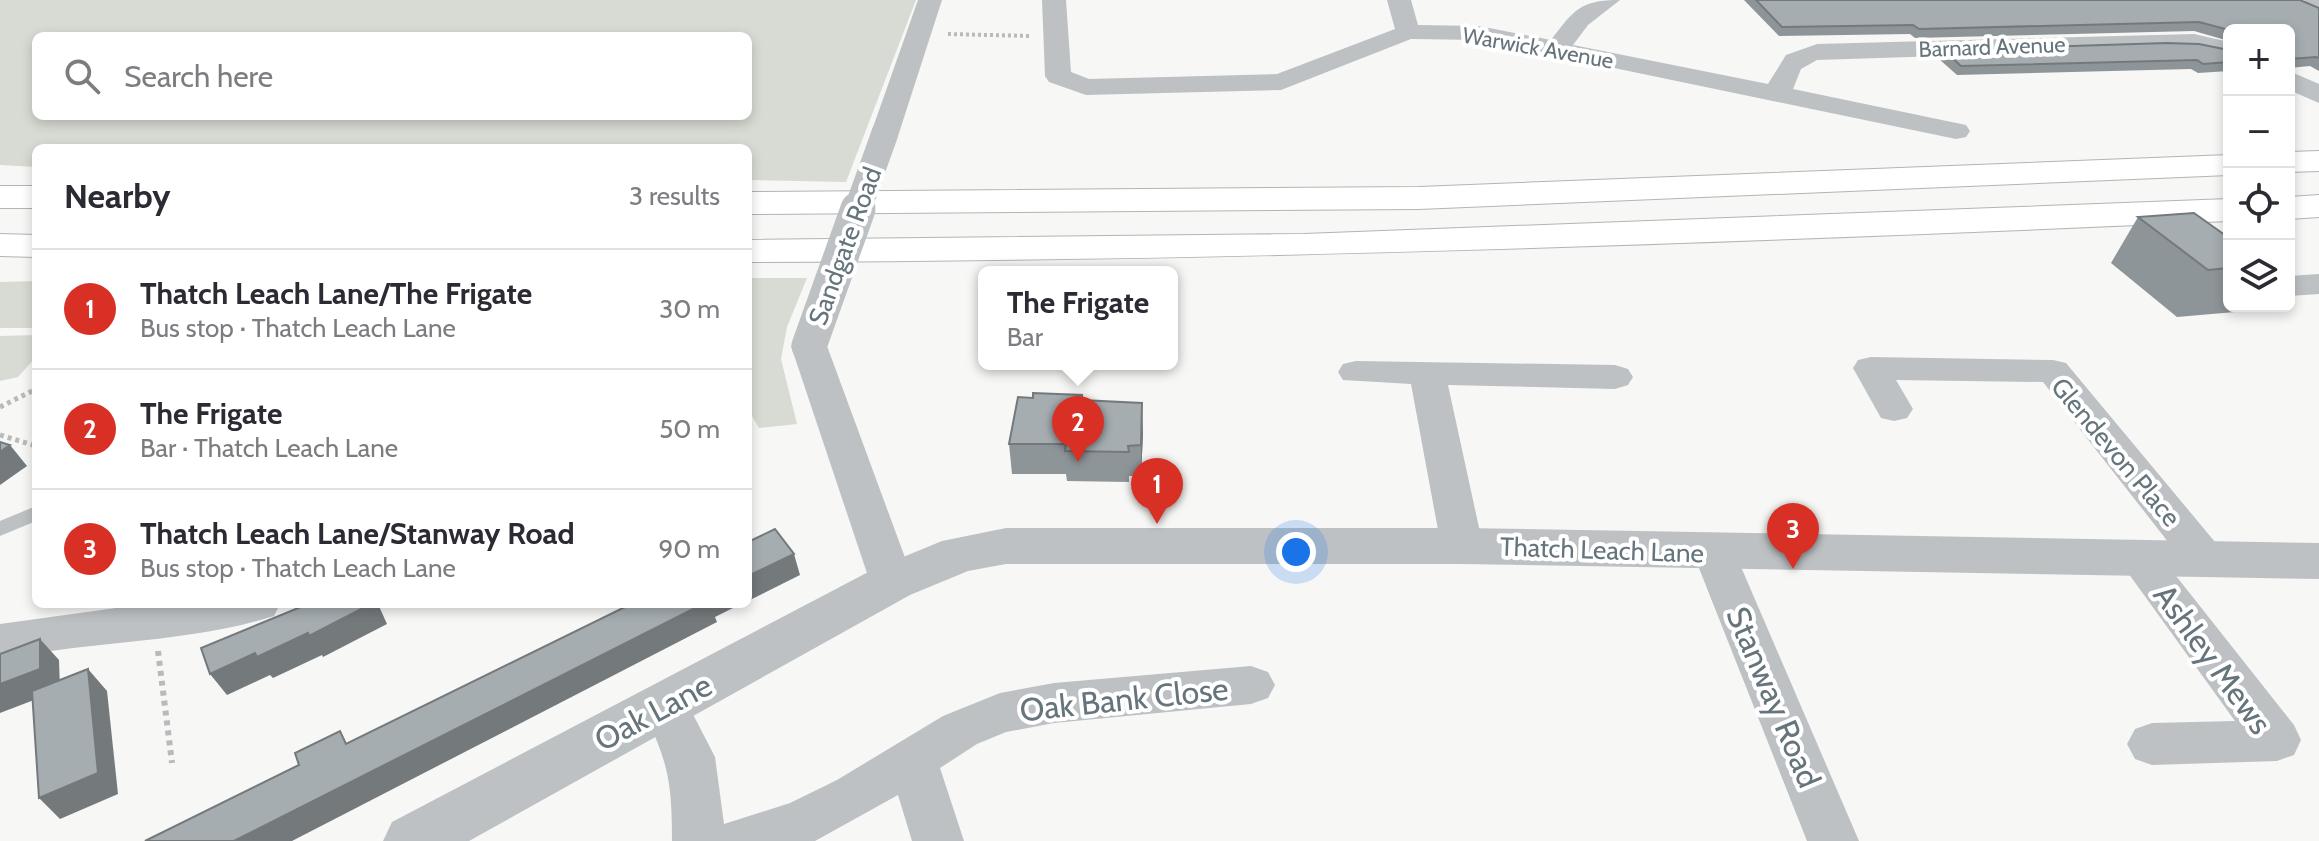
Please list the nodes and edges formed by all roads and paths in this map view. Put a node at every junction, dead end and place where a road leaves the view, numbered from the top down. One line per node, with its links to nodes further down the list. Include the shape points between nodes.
1 (930, 0): 6 (street, Sandgate Road)
2 (1054, 0): 7 (street, Warwick Avenue)
3 (1399, 0): 5 (street)
4 (1608, 0): 9 (street, via 1579,20)
5 (1408, 32): 7 (street, Warwick Avenue, via 1281,82 1086,87 1058,76); 9 (street, Warwick Avenue, via 1479,33)
6 (918, 33): 7 (path); 43 (street, Sandgate Road, bridge, via 809,346)
7 (1055, 37)
8 (2223, 49): 11 (street, Barnard Avenue, via 2162,41 1817,52 1792,61)
9 (1556, 50): 11 (street, Warwick Avenue)
10 (2295, 82): 12 (street)
11 (1778, 94): 13 (street, Warwick Avenue)
12 (2319, 95)
13 (1956, 131)
14 (2319, 161): 15 (highway)
15 (2295, 162)
16 (2223, 165): 19 (highway, via 1419,198)
17 (0, 197): 18 (highway)
18 (32, 197)
19 (752, 203)
20 (2319, 206): 21 (highway)
21 (2295, 208)
22 (2223, 210): 25 (highway, via 1405,243)
23 (0, 245): 24 (highway)
24 (32, 246)
25 (752, 251)
26 (2319, 284): 27 (street)
27 (2295, 286)
28 (1356, 372): 29 (street)
29 (1427, 372): 30 (street); 38 (street)
30 (1615, 377)
31 (32, 391): 32 (path)
32 (0, 407)
33 (1894, 409): 41 (street, Glendevon Place, via 1871,368 2053,371)
34 (0, 435): 35 (path)
35 (32, 445)
36 (32, 515): 37 (lane)
37 (0, 529)
38 (1462, 546): 39 (street, Thatch Leach Lane); 43 (street, Thatch Leach Lane, via 1006,546 959,554)
39 (1714, 553): 40 (street, Thatch Leach Lane); 56 (street, Stanway Road)
40 (2139, 559): 41 (street, Thatch Leach Lane); 49 (street, Ashley Mews, via 2277,740)
41 (2205, 559): 42 (street, Thatch Leach Lane)
42 (2319, 561)
43 (892, 582): 48 (street, Oak Lane)
44 (241, 608): 45 (street)
45 (154, 622): 46 (street, via 48,630); 51 (path)
46 (0, 642)
47 (1251, 685): 50 (street, Oak Bank Close, via 1000,713 960,730)
48 (665, 707): 52 (street, Oak Lane); 53 (street, via 697,772)
49 (2152, 744)
50 (913, 761): 54 (street, Oak Bank Close, via 801,823); 55 (street)
51 (172, 763)
52 (413, 841)
53 (698, 841)
54 (742, 841)
55 (938, 841)
56 (1833, 841)

